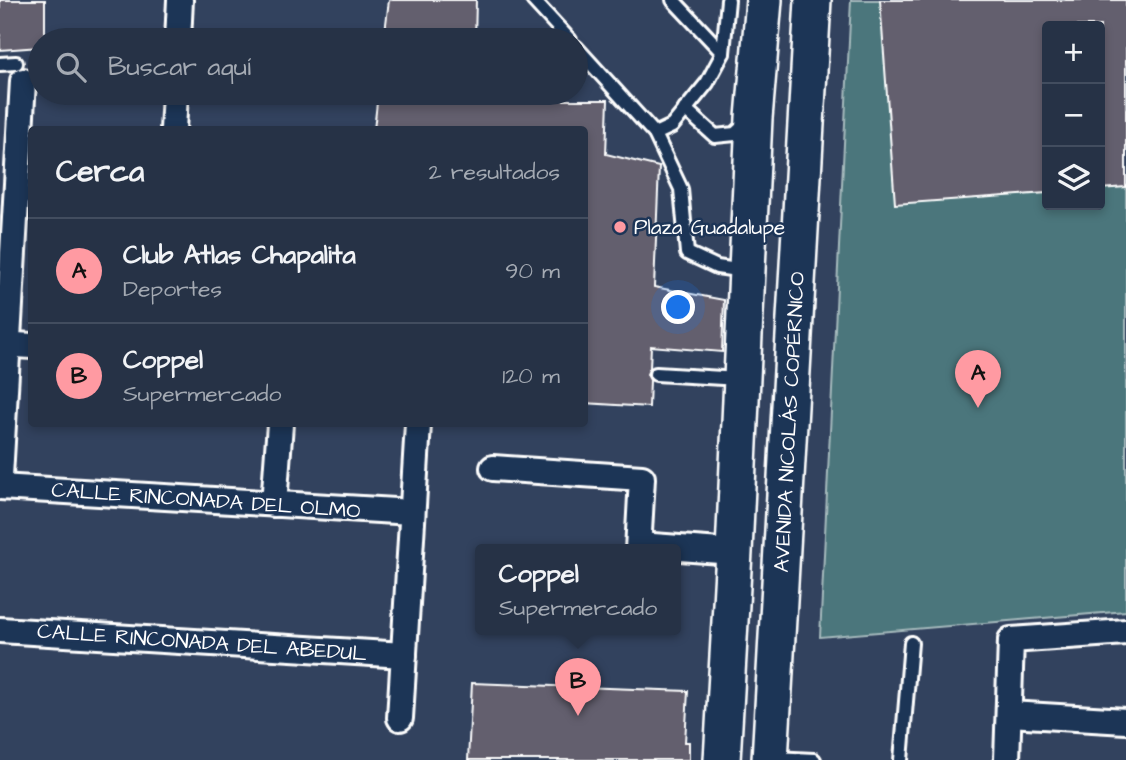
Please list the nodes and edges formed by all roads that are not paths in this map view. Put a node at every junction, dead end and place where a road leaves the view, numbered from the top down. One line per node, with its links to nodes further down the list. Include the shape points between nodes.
1 (180, 0): 7 (street)
2 (533, 0): 8 (lane)
3 (673, 0): 9 (lane)
4 (728, 0): 9 (lane)
5 (764, 0): 15 (street)
6 (813, 0): 40 (street, AVENIDA NICOLÁS COPÉRNICO)
7 (179, 28)
8 (559, 28)
9 (723, 53): 14 (lane, via 707,83)
10 (588, 60): 17 (lane)
11 (0, 64): 12 (lane)
12 (20, 72): 18 (street)
13 (174, 105): 16 (street)
14 (685, 109): 15 (lane, via 715,135 735,134); 17 (lane, via 672,126)
15 (754, 118): 19 (street)
16 (173, 126)
17 (656, 134): 19 (lane, via 681,189 687,253 717,267)
18 (10, 142): 20 (street)
19 (747, 271): 22 (street)
20 (13, 345): 26 (street)
21 (656, 374): 22 (lane)
22 (742, 379): 32 (street)
23 (279, 427): 28 (street)
24 (418, 427): 29 (street)
25 (493, 468): 30 (street, via 642,478)
26 (0, 476)
27 (0, 487): 28 (street, CALLE RINCONADA DEL OLMO)
28 (274, 504): 29 (street, CALLE RINCONADA DEL OLMO)
29 (412, 512): 36 (street)
30 (638, 544)
31 (681, 549): 32 (street)
32 (734, 552): 41 (street)
33 (0, 630): 36 (street, CALLE RINCONADA DEL ABEDUL)
34 (1126, 632): 37 (street, via 1011,640)
35 (911, 643): 43 (lane)
36 (404, 654): 38 (street)
37 (1009, 714): 39 (street); 44 (street)
38 (400, 718)
39 (1126, 721)
40 (770, 759): 42 (lane)
41 (722, 760)
42 (814, 760)
43 (901, 760)
44 (1007, 760)

